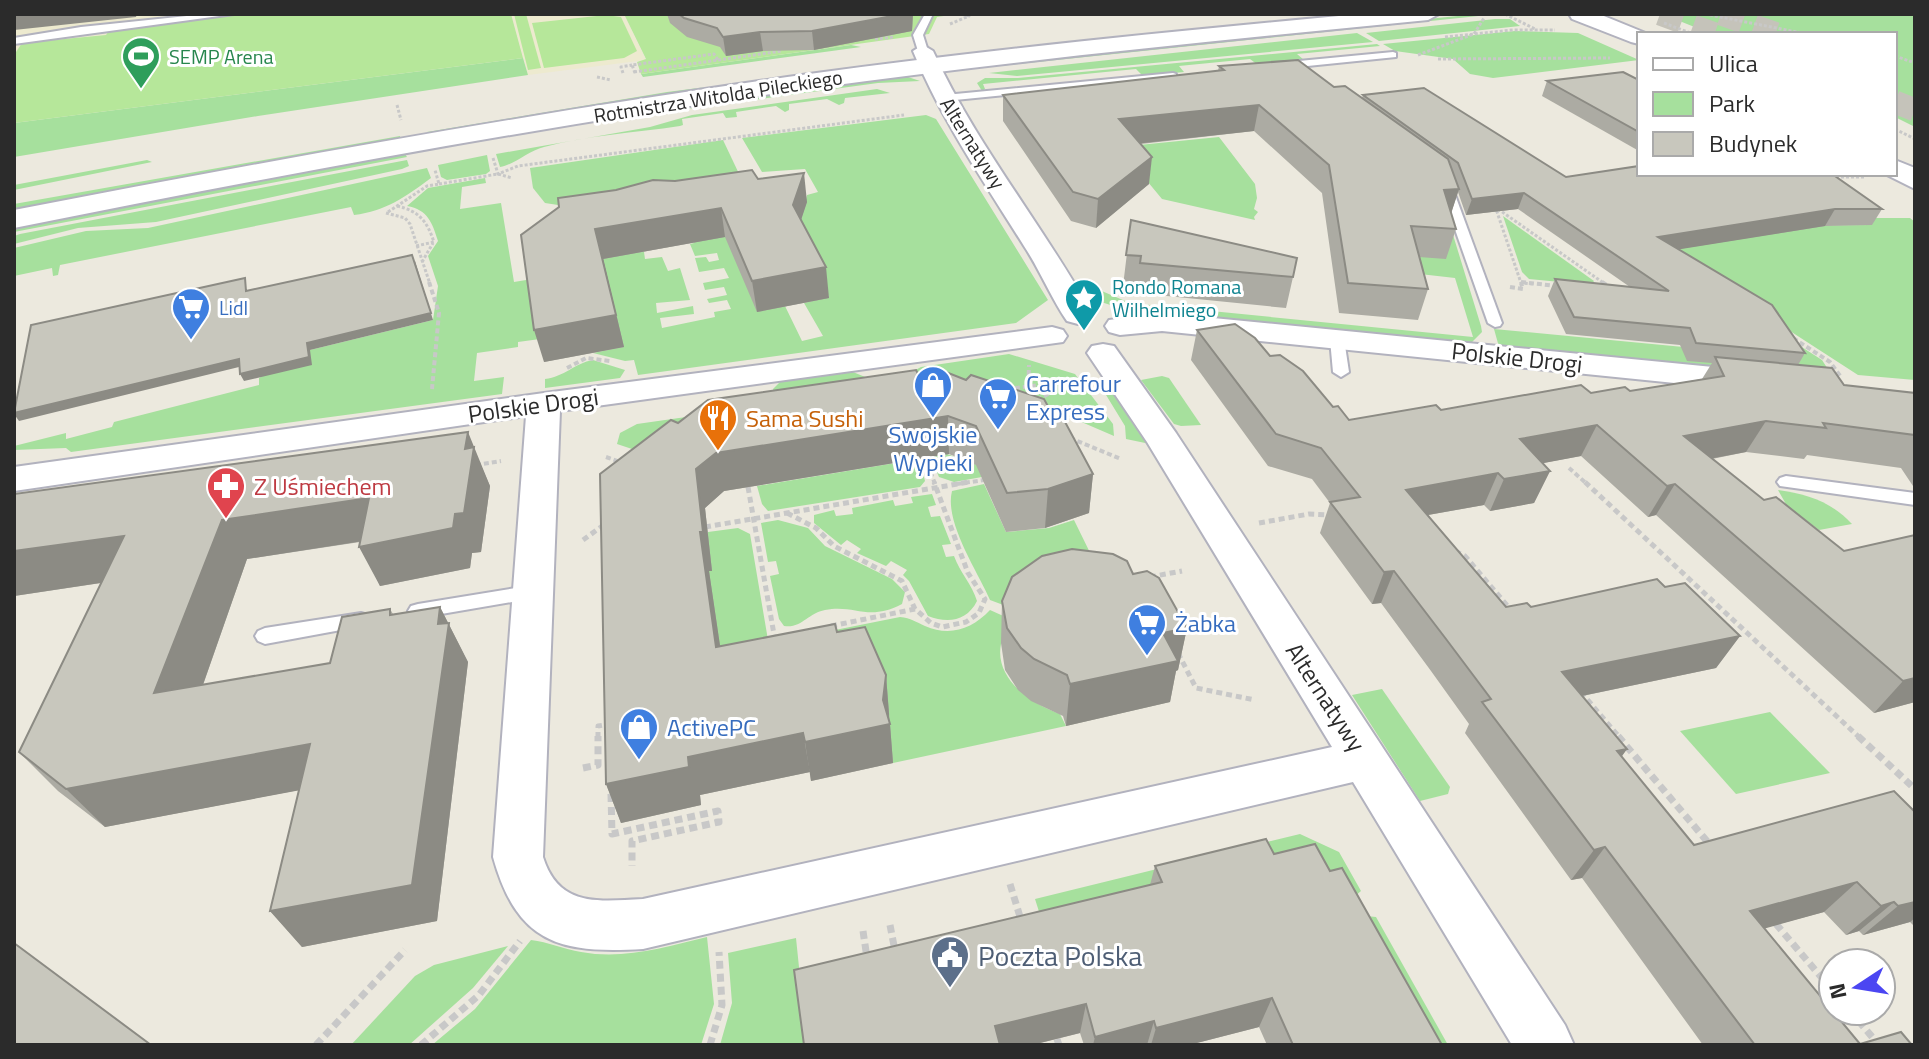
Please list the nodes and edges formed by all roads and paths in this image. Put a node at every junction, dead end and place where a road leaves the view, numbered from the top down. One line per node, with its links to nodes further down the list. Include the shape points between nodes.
1 (230, 14): 17 (lane)
2 (929, 14): 19 (lane, via 918,35)
3 (962, 14): 11 (path, via 969,16)
4 (1321, 14): 19 (main road, Rotmistrza Witolda Pileckiego)
5 (1428, 14): 19 (main road, Rotmistrza Witolda Pileckiego)
6 (1505, 14): 13 (path)
7 (1580, 14): 15 (main road)
8 (1616, 14): 12 (main road)
9 (1705, 14): 14 (path)
10 (1484, 18): 21 (path, via 1474,34)
11 (950, 27)
12 (1665, 29)
13 (1536, 30)
14 (1797, 32)
15 (1637, 36)
16 (875, 39): 19 (path)
17 (14, 41)
18 (782, 51): 24 (path)
19 (918, 52): 33 (street, Alternatywy); 49 (main road, Rotmistrza Witolda Pileckiego, via 659,87); 53 (main road, Rotmistrza Witolda Pileckiego)
20 (1393, 55): 26 (lane)
21 (1418, 55)
22 (1622, 58): 23 (path)
23 (1438, 59)
24 (718, 60): 25 (path, via 714,54); 28 (path)
25 (632, 65): 28 (path); 29 (path, via 621,67)
26 (1287, 65): 27 (lane); 31 (lane)
27 (1273, 67)
28 (634, 72): 32 (path)
29 (623, 73)
30 (1184, 75): 33 (lane)
31 (1301, 75)
32 (638, 81)
33 (945, 98): 59 (street, Alternatywy)
34 (904, 115): 43 (path, via 518,166)
35 (1897, 130): 36 (path)
36 (1915, 139)
37 (1897, 147): 39 (main road)
38 (492, 153): 43 (path)
39 (1915, 157)
40 (433, 165): 48 (path)
41 (1897, 169): 47 (main road)
42 (1434, 172): 60 (lane, via 1450,190)
43 (498, 174): 45 (path); 48 (path)
44 (1866, 177): 46 (path)
45 (512, 178)
46 (1820, 178)
47 (1915, 180)
48 (439, 184): 51 (path)
49 (14, 196)
50 (1484, 198): 52 (path)
51 (396, 206): 54 (path, via 423,215); 55 (path, via 386,213 405,218)
52 (1497, 208): 57 (path, via 1521,283); 58 (path, via 1615,291)
53 (14, 219)
54 (434, 242): 55 (path); 56 (path)
55 (416, 246): 56 (path)
56 (422, 262): 71 (path, via 439,313 431,388)
57 (1559, 287)
58 (1601, 290)
59 (1078, 315): 63 (street, via 1055,324); 64 (street, via 1097,315)
60 (1495, 323)
61 (1783, 332): 66 (path, via 1830,362)
62 (1337, 339): 64 (street, Polskie Drogi, via 1162,322); 65 (lane); 68 (street, Polskie Drogi)
63 (1041, 346): 64 (street); 69 (path); 72 (street, Polskie Drogi)
64 (1102, 351): 67 (path); 109 (street, Alternatywy)
65 (1341, 372)
66 (1841, 377)
67 (1066, 382): 69 (path); 69 (path, via 1023,408)
68 (1790, 384)
69 (1028, 386): 70 (path)
70 (1002, 390)
71 (435, 392)
72 (544, 403): 81 (street, Polskie Drogi); 97 (street)
73 (1065, 436): 76 (path)
74 (606, 457): 79 (path)
75 (925, 457): 85 (path)
76 (1121, 459)
77 (514, 460): 78 (path)
78 (473, 465)
79 (634, 466)
80 (1569, 468): 111 (path)
81 (14, 479)
82 (984, 480): 85 (path)
83 (1786, 482): 86 (lane)
84 (748, 487): 91 (path)
85 (937, 488): 87 (path); 98 (path, via 968,573 985,599 979,613 956,626 931,623)
86 (1915, 499)
87 (787, 513): 91 (path); 98 (path, via 816,528 834,546 902,581)
88 (1338, 515): 90 (path)
89 (615, 516): 93 (path)
90 (1287, 518)
91 (753, 519): 92 (path); 103 (path)
92 (705, 527)
93 (583, 540)
94 (1452, 549): 99 (path, via 1465,556)
95 (1182, 571): 96 (path)
96 (1139, 580)
97 (534, 592): 102 (lane); 109 (street, via 518,857 530,896 545,910 572,921 603,927 643,924)
98 (915, 609): 100 (path)
99 (1515, 615)
100 (822, 628)
101 (791, 635): 103 (path)
102 (265, 636)
103 (775, 638): 104 (path)
104 (775, 646)
105 (1175, 647): 107 (path, via 1196,688)
106 (1580, 692): 114 (path)
107 (1255, 700)
108 (610, 739): 110 (path, via 610,723 598,726 598,765)
109 (1366, 759): 131 (street, Alternatywy)
110 (583, 768)
111 (1911, 780): 113 (path)
112 (611, 787): 115 (path, via 612,834 718,811 719,822 632,841)
113 (1915, 789)
114 (1713, 848)
115 (632, 866)
116 (1016, 903): 119 (path)
117 (1776, 924): 125 (path)
118 (890, 925): 124 (path)
119 (1024, 930)
120 (863, 931): 126 (path)
121 (520, 940): 129 (path, via 479,995)
122 (718, 945): 130 (path, via 722,1005)
123 (405, 950): 128 (path)
124 (898, 967)
125 (1817, 972)
126 (870, 974)
127 (1864, 1027): 132 (path)
128 (316, 1045)
129 (421, 1045)
130 (710, 1045)
131 (1545, 1045)
132 (1879, 1045)

